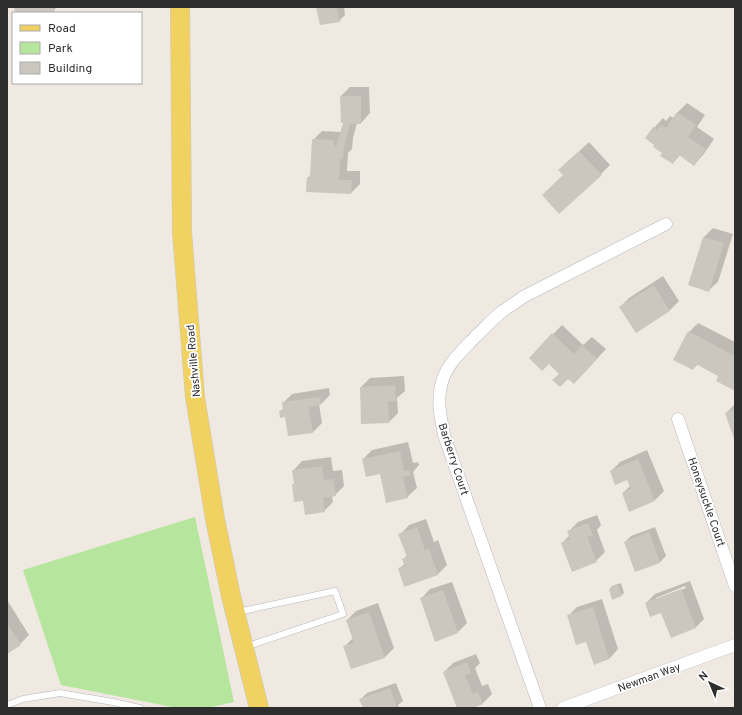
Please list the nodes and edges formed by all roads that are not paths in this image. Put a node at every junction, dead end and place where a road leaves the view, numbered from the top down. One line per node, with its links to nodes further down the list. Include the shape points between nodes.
1 (180, 7): 5 (main road, Nashville Road, via 182,232 196,397 215,519)
2 (666, 224): 11 (street, Barberry Court, via 523,297 503,311 456,357 446,371 441,385 439,399 444,435)
3 (678, 419): 4 (street, Honeysuckle Court)
4 (735, 586)
5 (235, 613): 7 (main road, Nashville Road); 7 (lane, via 335,591 343,614)
6 (735, 645): 12 (street, Newman Way)
7 (244, 648): 10 (main road, Nashville Road)
8 (7, 705): 9 (lane, via 23,699 60,693)
9 (140, 708)
10 (258, 708)
11 (540, 708)
12 (562, 708)

